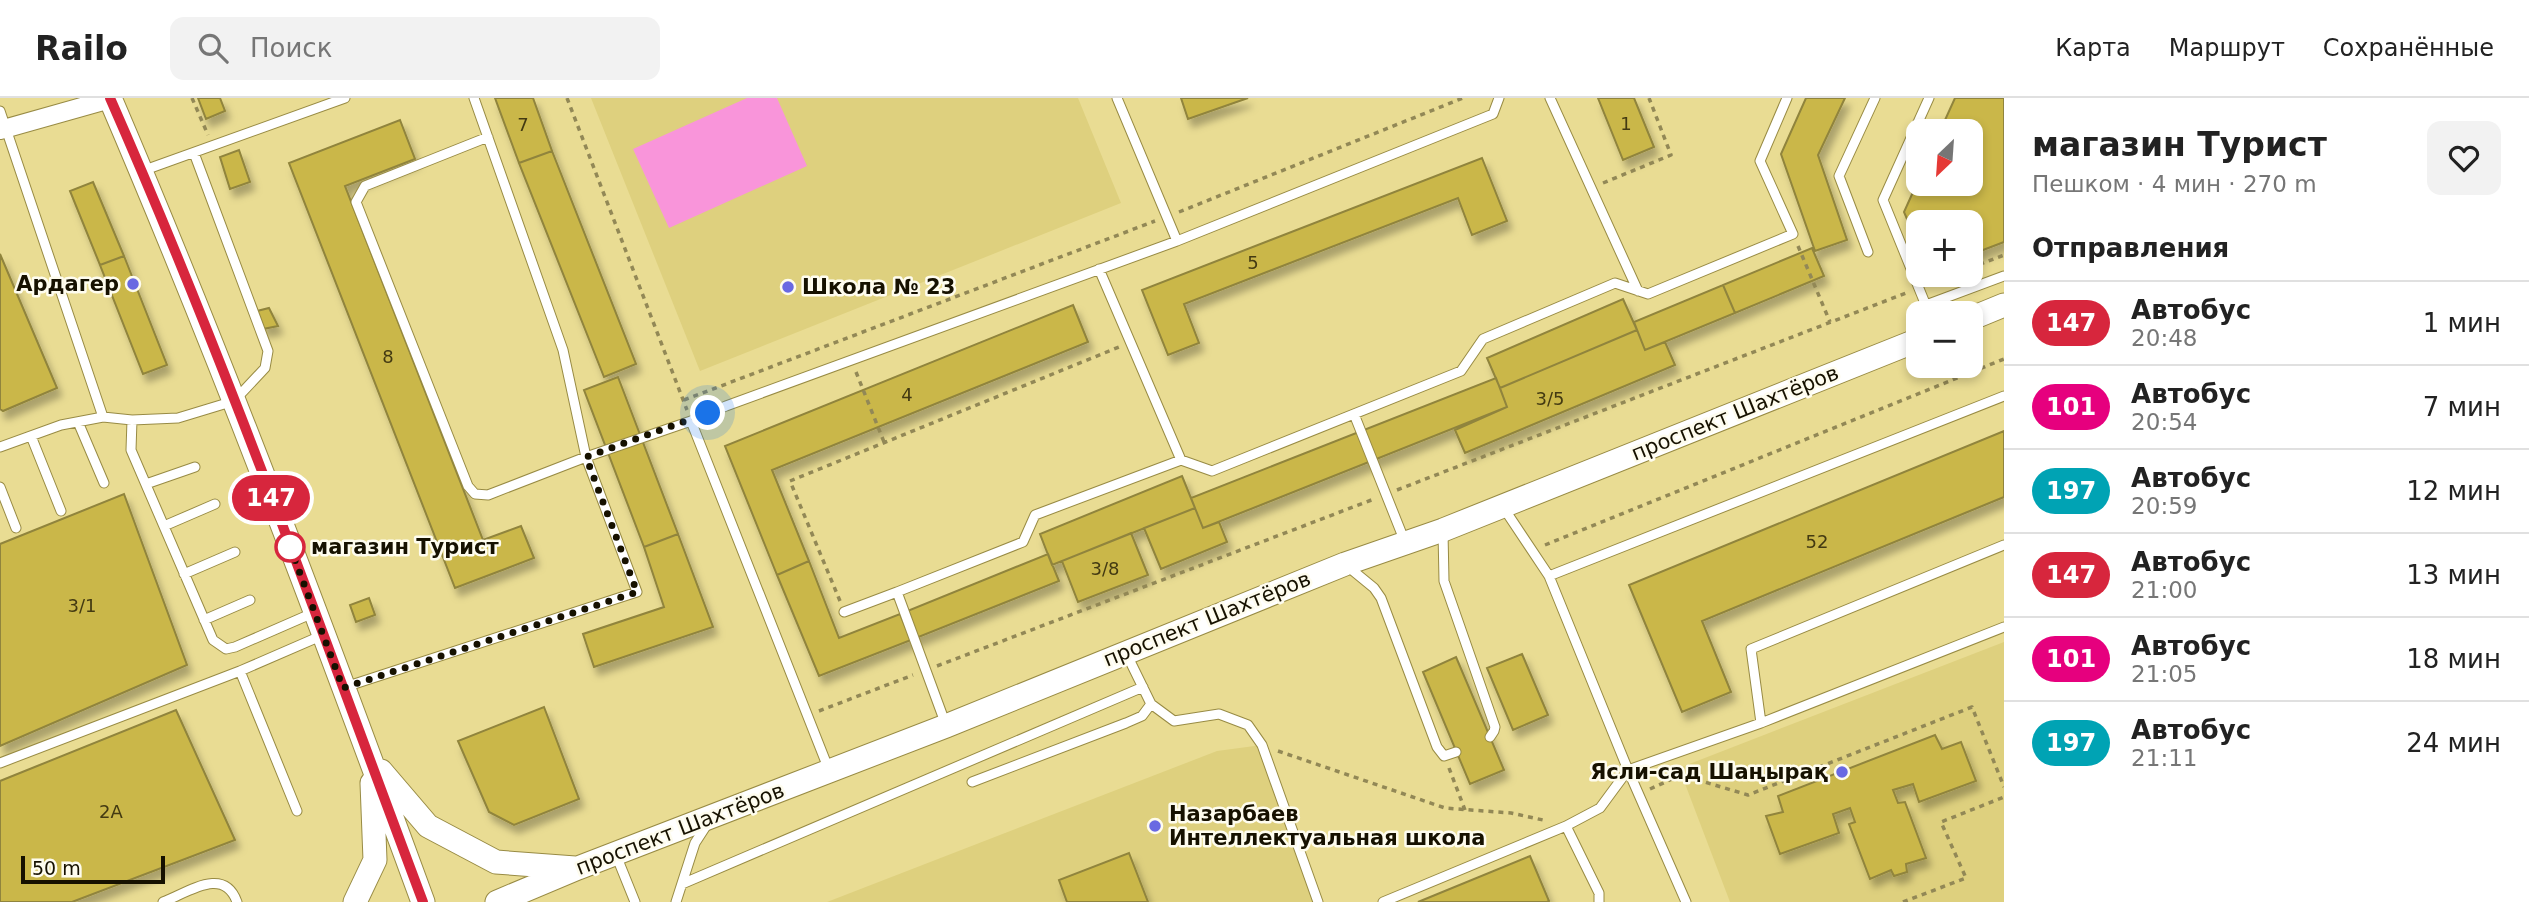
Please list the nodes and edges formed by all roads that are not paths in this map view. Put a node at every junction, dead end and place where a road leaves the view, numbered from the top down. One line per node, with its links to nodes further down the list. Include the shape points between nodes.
1 (110, 98): 10 (street); 13 (street)
2 (345, 98): 12 (lane)
3 (474, 98): 11 (lane)
4 (1117, 98): 14 (lane)
5 (1499, 98): 14 (lane, via 1493,114)
6 (1550, 98): 18 (lane)
7 (1787, 98): 18 (lane, via 1760,161 1793,234 1648,294)
8 (1875, 98): 15 (lane, via 1839,176)
9 (1929, 98): 19 (lane, via 1883,200)
10 (2, 123): 27 (lane)
11 (488, 137): 33 (lane, via 563,350); 33 (lane, via 365,186 356,202 475,494 488,495)
12 (194, 153): 13 (lane); 25 (lane, via 268,351 265,368)
13 (142, 172): 25 (street)
14 (1177, 241): 16 (lane)
15 (1868, 252)
16 (1099, 269): 29 (lane); 34 (lane)
17 (2004, 276): 20 (lane)
18 (1638, 290): 26 (lane, via 1615,283 1483,339 1461,371)
19 (1924, 301)
20 (1946, 301)
21 (2004, 306): 22 (street)
22 (1983, 314)
23 (1906, 345): 40 (street, проспект Шахтёров)
24 (2004, 396): 50 (lane)
25 (234, 401): 28 (lane, via 178,418); 54 (street)
26 (1354, 414): 34 (lane, via 1212,471); 45 (lane)
27 (103, 417): 28 (lane); 30 (lane)
28 (132, 420): 37 (lane, via 131,450)
29 (691, 421): 33 (lane); 70 (lane)
30 (78, 422): 31 (lane); 36 (lane)
31 (31, 436): 32 (lane); 41 (lane)
32 (0, 447)
33 (586, 457): 61 (lane, via 637,592)
34 (1181, 460): 51 (lane, via 1035,515 1023,542)
35 (195, 467): 37 (lane)
36 (104, 483)
37 (145, 484): 42 (lane)
38 (0, 487): 43 (lane)
39 (215, 504): 42 (lane)
40 (1502, 505): 44 (street, проспект Шахтёров); 50 (lane)
41 (61, 511)
42 (164, 526): 49 (lane)
43 (16, 528)
44 (1443, 530): 45 (street, проспект Шахтёров); 65 (lane, via 1444,581 1494,727)
45 (1405, 542): 48 (street, проспект Шахтёров)
46 (2004, 545): 63 (lane, via 1751,649)
47 (235, 552): 49 (lane)
48 (1345, 564): 58 (street, проспект Шахтёров); 66 (lane, via 1381,598 1437,747 1444,757)
49 (184, 574): 55 (lane)
50 (1549, 576): 69 (lane)
51 (897, 592): 53 (lane); 64 (lane)
52 (250, 600): 55 (lane)
53 (844, 612)
54 (315, 613): 55 (lane, via 226,649 213,640); 57 (street)
55 (204, 620)
56 (2004, 626): 63 (lane)
57 (323, 635): 59 (lane); 61 (street)
58 (1125, 651): 60 (lane); 64 (street, проспект Шахтёров)
59 (240, 671): 68 (lane); 72 (lane)
60 (1143, 687): 62 (lane); 77 (lane)
61 (343, 688): 67 (street)
62 (1151, 705): 71 (lane, via 1142,716 1126,723); 85 (lane, via 1174,721 1219,714 1248,725 1262,745)
63 (1761, 723): 69 (lane)
64 (946, 726): 70 (street, проспект Шахтёров)
65 (1490, 737)
66 (1456, 752)
67 (370, 759): 76 (street, via 428,827 496,862); 80 (street, via 375,860); 81 (street)
68 (0, 763)
69 (1628, 770): 74 (lane, via 1600,808); 88 (lane)
70 (829, 772): 73 (street, проспект Шахтёров)
71 (972, 782)
72 (297, 811)
73 (721, 813): 75 (street, проспект Шахтёров); 77 (lane, via 703,828)
74 (1566, 826): 86 (lane); 87 (lane, via 1599,893)
75 (616, 855): 76 (street, проспект Шахтёров); 83 (lane)
76 (578, 868): 82 (street, проспект Шахтёров)
77 (682, 884): 84 (lane)
78 (163, 902): 79 (lane, via 223,883 233,889)
79 (237, 902)
80 (355, 902)
81 (423, 902)
82 (497, 902)
83 (635, 902)
84 (676, 902)
85 (1318, 902)
86 (1383, 902)
87 (1599, 902)
88 (1686, 902)

